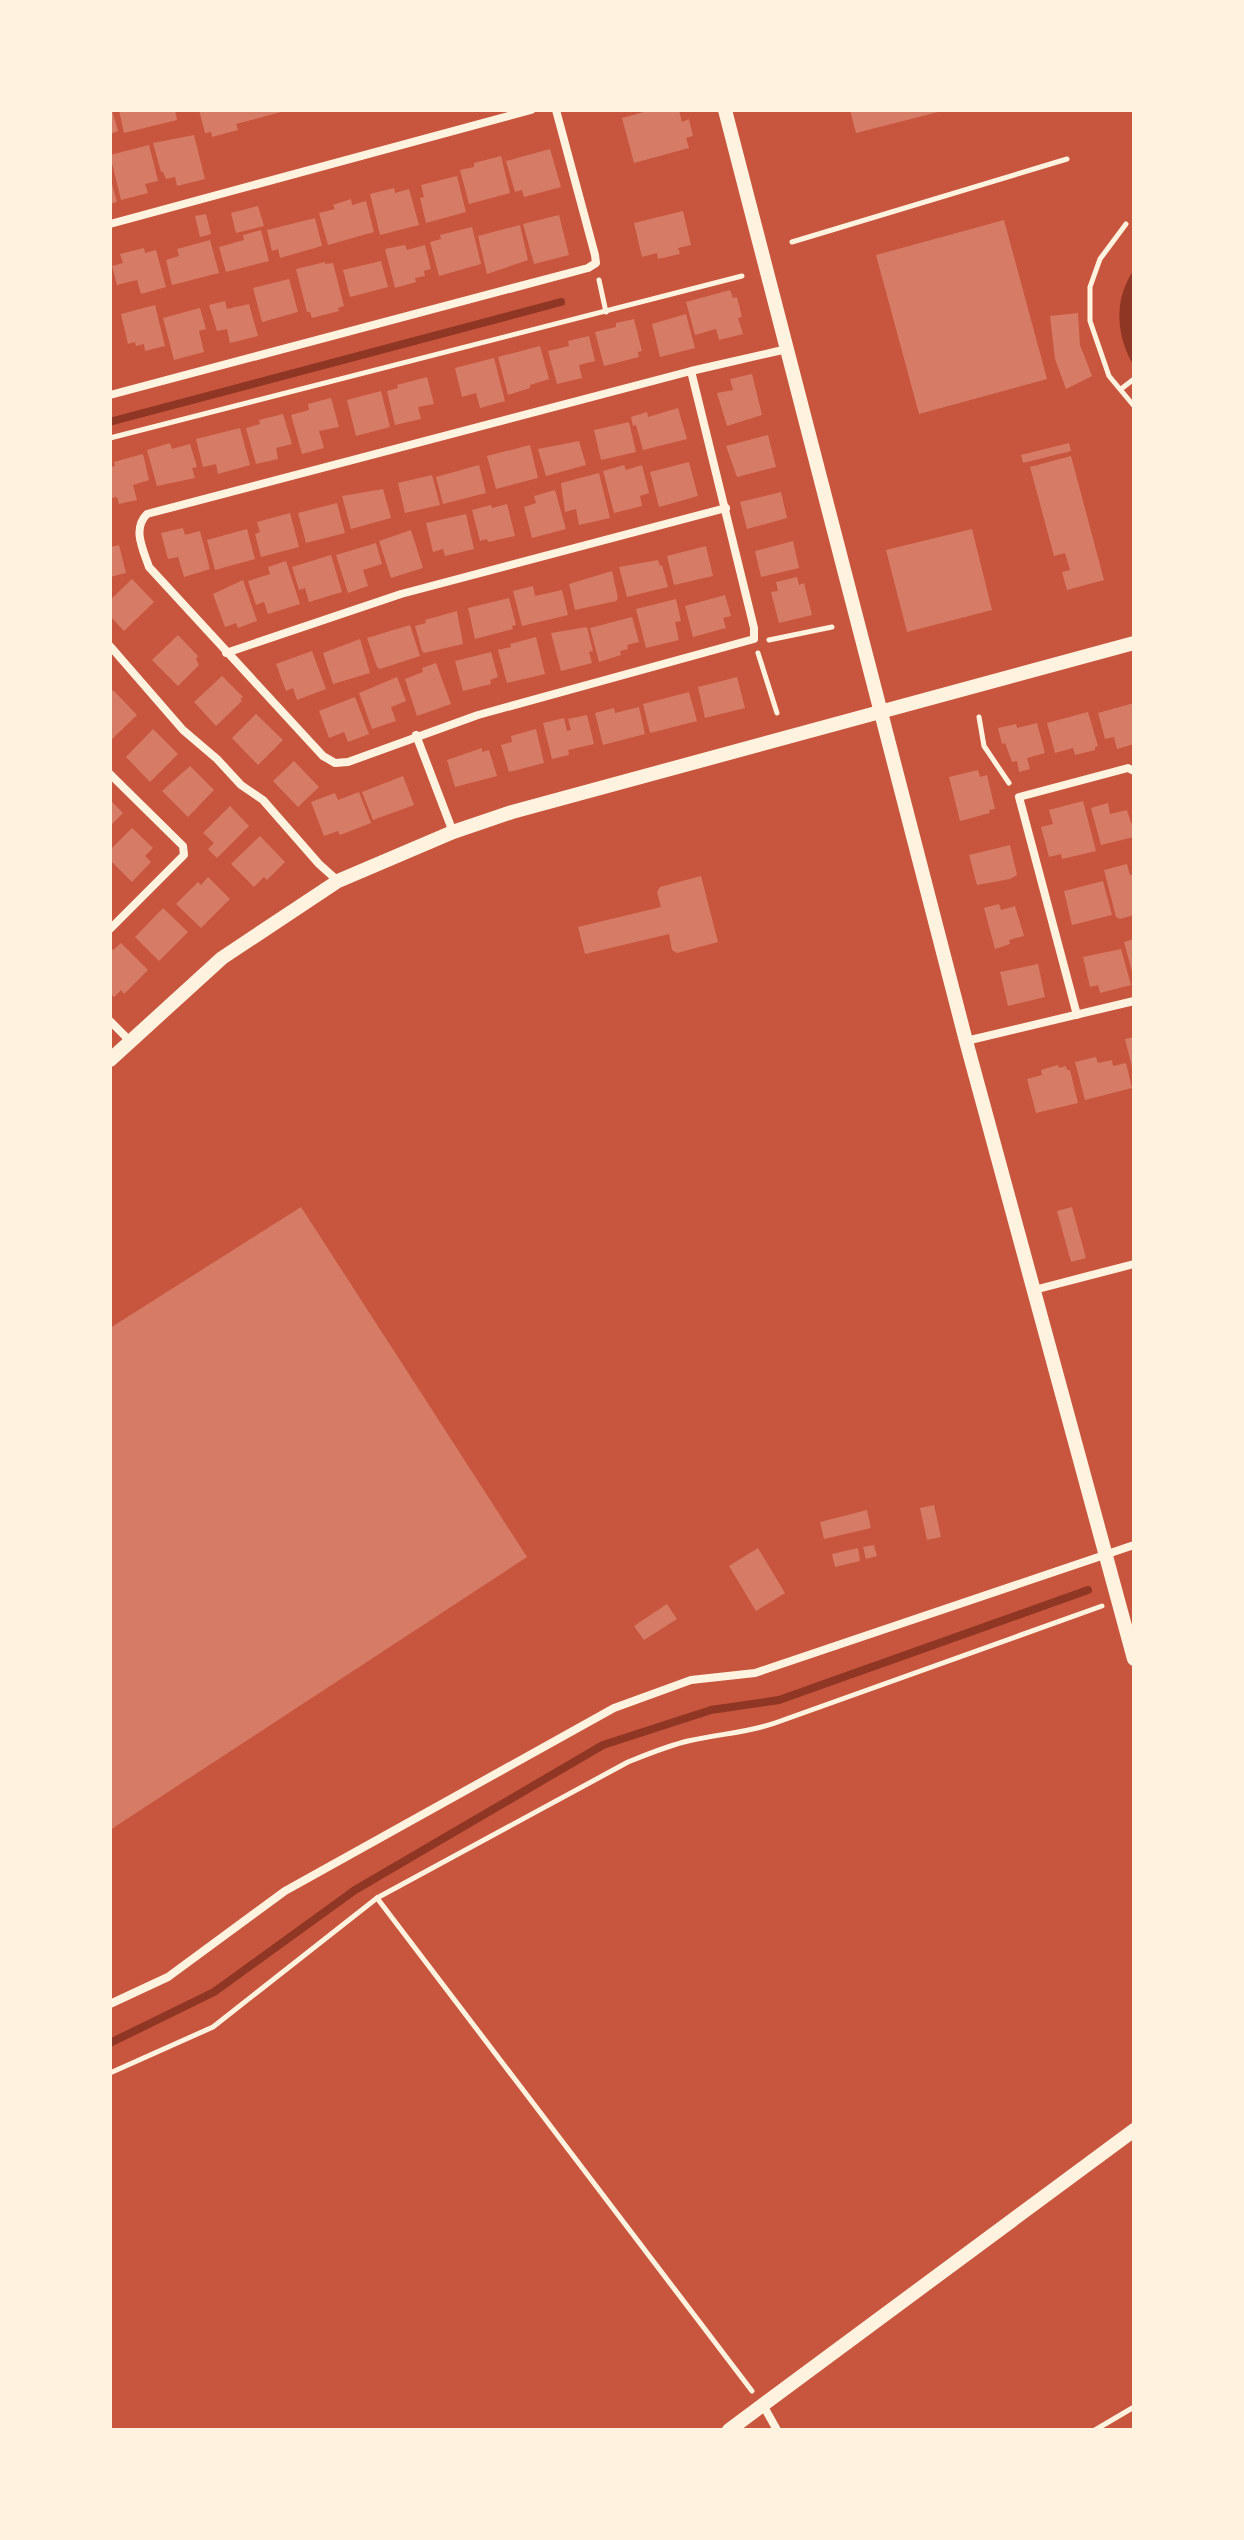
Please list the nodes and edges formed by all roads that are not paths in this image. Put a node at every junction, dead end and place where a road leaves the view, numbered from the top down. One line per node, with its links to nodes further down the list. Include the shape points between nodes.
1 (531, 110): 4 (street)
2 (556, 110): 7 (street, via 596,263)
3 (725, 110): 5 (street)
4 (110, 224)
5 (787, 349): 6 (street); 12 (street)
6 (691, 371): 8 (street); 11 (street, via 147,514 138,532 149,567)
7 (110, 395)
8 (726, 508): 11 (street, via 401,594); 13 (street, via 754,639)
9 (1134, 643): 12 (street)
10 (110, 646): 17 (street, via 183,730 263,800)
11 (226, 653): 13 (street, via 335,763)
12 (880, 712): 16 (street); 23 (street)
13 (416, 735): 16 (street)
14 (1134, 771): 20 (street, via 1128,768 1019,797)
15 (110, 774): 18 (street, via 183,846 184,855)
16 (453, 832): 17 (street)
17 (338, 881): 22 (street, via 222,958)
18 (110, 929)
19 (1134, 1001): 20 (street)
20 (1077, 1015): 23 (street)
21 (110, 1021): 22 (street)
22 (130, 1041): 24 (street)
23 (966, 1041): 26 (street)
24 (110, 1060)
25 (1134, 1264): 26 (street)
26 (1034, 1290): 28 (street)
27 (1134, 1545): 28 (street)
28 (1106, 1554): 29 (street); 30 (street, via 755,1673 691,1680 614,1708 285,1891 168,1977)
29 (1134, 1659)
30 (110, 2004)
31 (1134, 2130): 32 (street)
32 (763, 2405): 33 (street); 34 (street)
33 (729, 2430)
34 (777, 2430)

